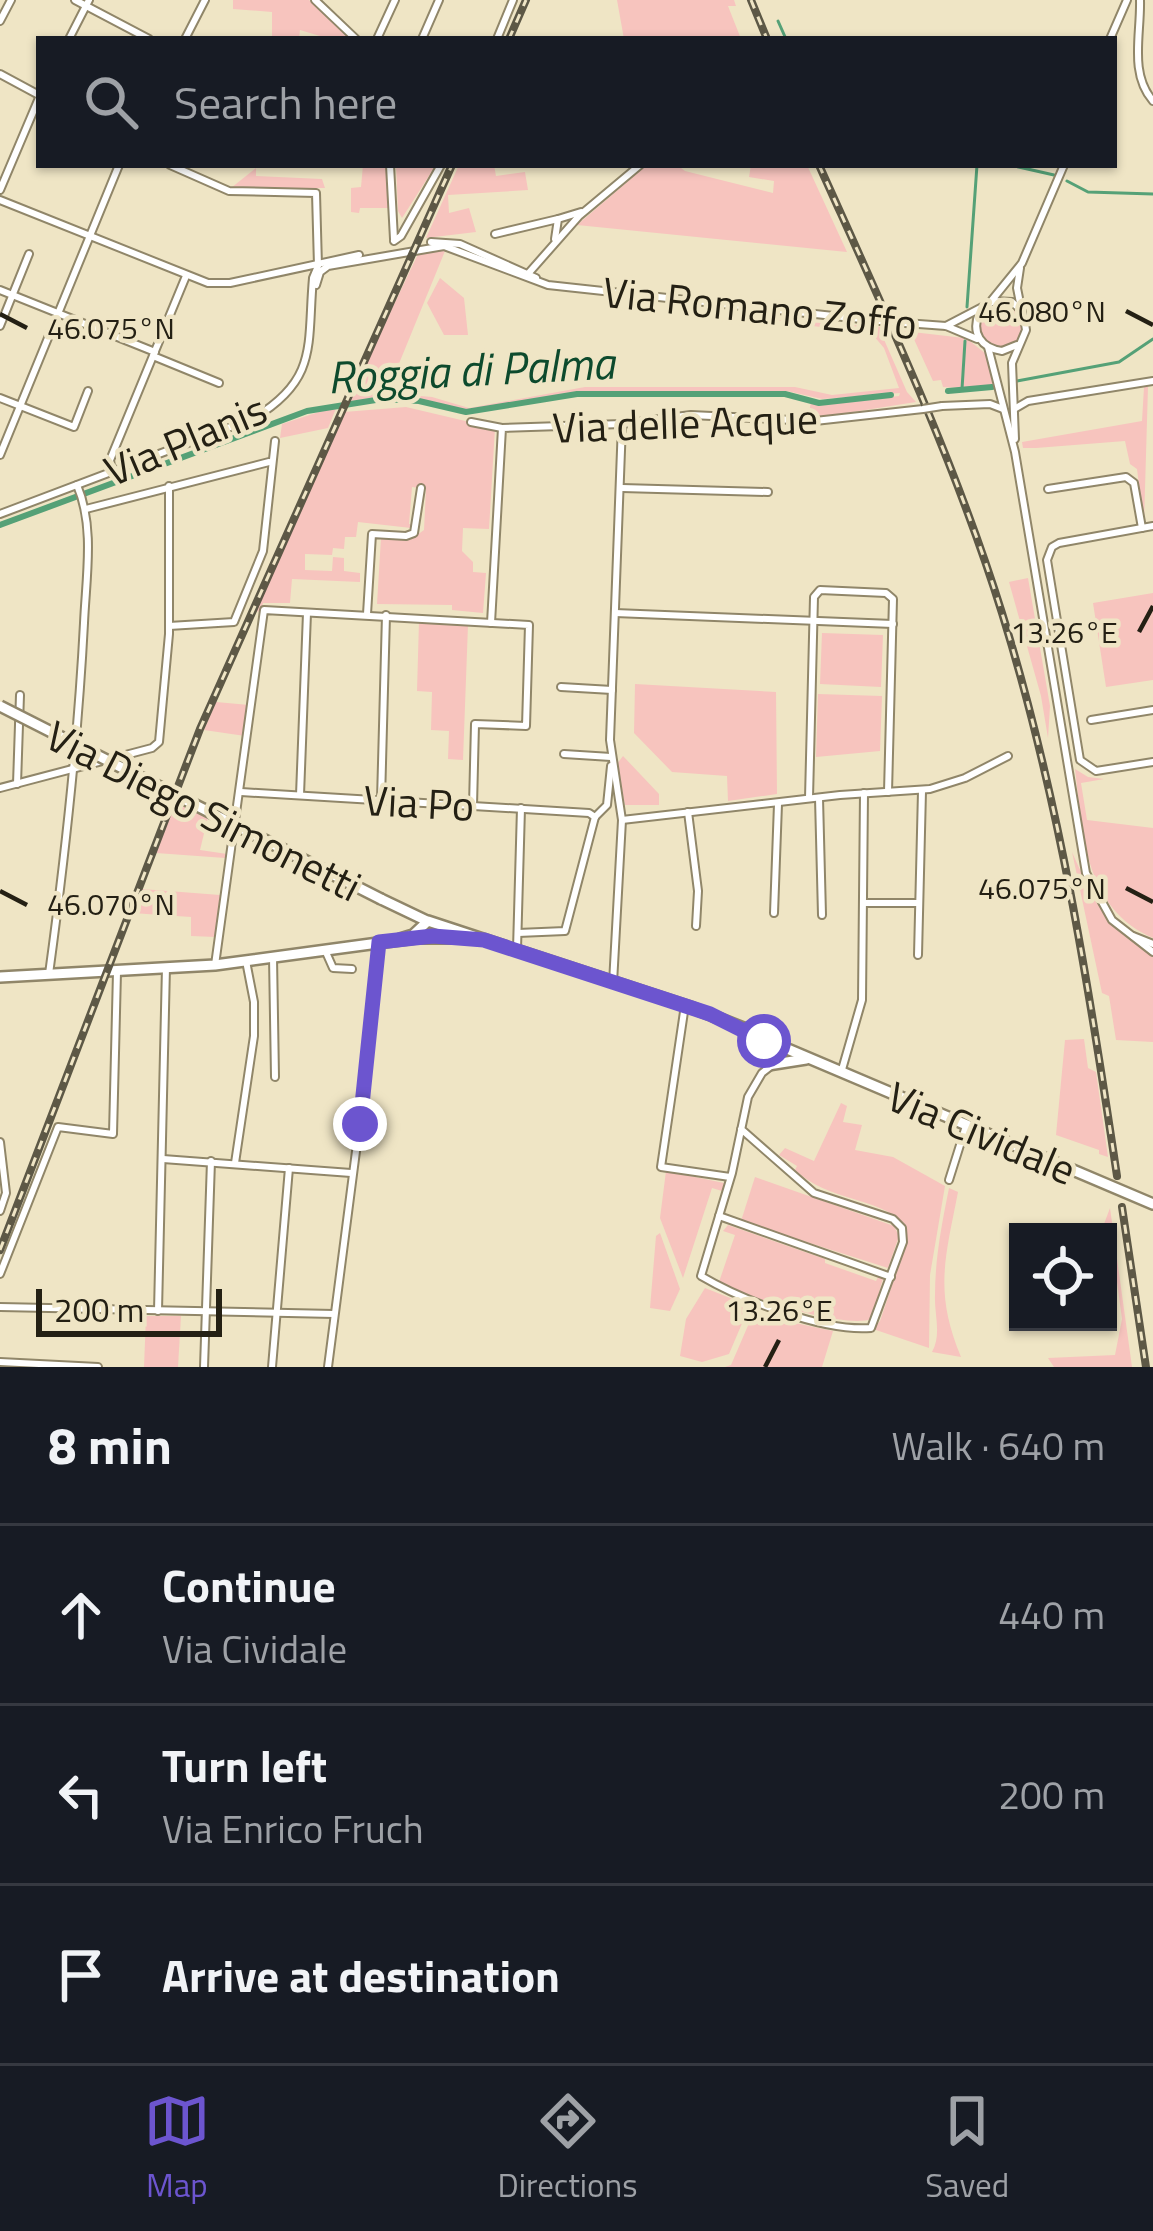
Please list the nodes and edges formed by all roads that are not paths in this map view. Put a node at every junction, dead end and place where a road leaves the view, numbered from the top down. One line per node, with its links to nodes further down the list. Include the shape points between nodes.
1 (11, 0): 13 (street)
2 (75, 0): 11 (street)
3 (205, 0): 16 (street)
4 (315, 0): 12 (street)
5 (331, 0): 12 (street)
6 (395, 0): 18 (street)
7 (439, 0): 19 (street)
8 (513, 0): 20 (street)
9 (1126, 0): 21 (street)
10 (1140, 0): 24 (street, via 1138,71)
11 (88, 3): 14 (street); 15 (street)
12 (326, 10): 17 (street)
13 (0, 21)
14 (71, 36)
15 (144, 36)
16 (187, 36)
17 (353, 36)
18 (378, 36)
19 (423, 36)
20 (498, 36)
21 (1111, 36)
22 (0, 74): 23 (street)
23 (36, 94)
24 (1153, 101)
25 (36, 103): 32 (street)
26 (118, 168): 38 (street)
27 (176, 168): 42 (street, Via Planis, via 245,194 316,194)
28 (390, 168): 34 (street)
29 (439, 168): 35 (street)
30 (636, 168): 36 (street)
31 (1063, 168): 41 (street)
32 (0, 190)
33 (0, 200): 38 (street)
34 (394, 223): 35 (street); 39 (street)
35 (407, 224): 39 (street)
36 (562, 225): 37 (street); 44 (street)
37 (495, 234)
38 (90, 237): 43 (street); 50 (street)
39 (395, 247): 42 (street); 44 (street, Via Romano Zoffo, via 459,249); 44 (street, Via Romano Zoffo, via 445,241)
40 (29, 254): 46 (street)
41 (1022, 263): 47 (street); 49 (street)
42 (320, 268): 43 (street, via 230,284); 73 (street, Via Planis, via 305,367 271,407)
43 (186, 276): 56 (street)
44 (525, 277): 52 (street, Via Romano Zoffo, bridge)
45 (0, 290): 46 (street)
46 (13, 295): 50 (street); 51 (street)
47 (990, 302): 48 (street); 49 (street, via 1008,301)
48 (982, 308): 52 (street, Via Romano Zoffo); 53 (street)
49 (1023, 312): 54 (street)
50 (58, 313): 56 (street); 65 (street)
51 (0, 326)
52 (946, 326): 53 (street, Via Romano Zoffo)
53 (980, 341): 55 (street)
54 (1020, 343): 55 (street); 60 (street)
55 (988, 347): 61 (street)
56 (154, 354): 58 (street); 73 (street)
57 (1153, 382): 63 (street)
58 (219, 383)
59 (88, 392): 65 (street, via 74,427)
60 (1013, 395): 61 (street, Via delle Acque); 63 (street); 66 (street)
61 (1003, 397): 64 (street, Via delle Acque); 66 (street)
62 (0, 398): 65 (street)
63 (1028, 401): 66 (street)
64 (990, 404): 66 (street, Via delle Acque); 68 (street, Via delle Acque, bridge, via 815,421 691,416)
65 (20, 406): 71 (street)
66 (1010, 410): 130 (street, via 1086,874 1124,932)
67 (471, 422): 69 (street)
68 (622, 424): 69 (street, Via delle Acque); 77 (street)
69 (502, 428): 89 (street, Via delle Acque)
70 (275, 441): 72 (street)
71 (0, 455)
72 (270, 461): 74 (street); 91 (street, via 263,551 234,622)
73 (112, 472): 75 (street, Via Planis)
74 (169, 486): 80 (street); 91 (street)
75 (78, 487): 80 (street); 81 (street, Via Planis)
76 (421, 488): 86 (street, via 415,533 372,534)
77 (620, 488): 79 (street); 85 (street)
78 (1048, 488): 83 (street, via 1126,477)
79 (768, 492)
80 (85, 505): 102 (street)
81 (0, 514)
82 (1153, 526): 83 (street)
83 (1142, 528): 101 (street, via 1059,542 1047,564 1076,750 1086,767 1100,770)
84 (307, 611): 86 (street); 107 (street, via 264,610); 110 (street)
85 (615, 613): 88 (street); 93 (street)
86 (368, 614): 87 (street)
87 (386, 615): 89 (street); 113 (street)
88 (813, 621): 90 (street); 90 (street, via 814,595 822,590 887,593); 112 (street)
89 (491, 623): 117 (street, via 529,625 526,726 475,724)
90 (893, 624): 108 (street)
91 (169, 626): 102 (street, via 159,742)
92 (561, 687): 93 (street)
93 (612, 690): 100 (street)
94 (20, 695): 104 (street)
95 (0, 706): 127 (main road, Via Diego Simonetti, bridge, via 409,913)
96 (1153, 710): 97 (street)
97 (1091, 720)
98 (564, 754): 100 (street)
99 (1008, 756): 106 (street)
100 (612, 758): 103 (street)
101 (1153, 762)
102 (75, 770): 104 (street); 140 (street)
103 (613, 783): 115 (street); 116 (street)
104 (17, 784): 105 (street)
105 (0, 788)
106 (922, 790): 108 (street); 123 (street)
107 (242, 792): 110 (street, Via Po); 136 (street)
108 (888, 792): 109 (street)
109 (864, 793): 111 (street); 122 (street)
110 (300, 795): 113 (street, Via Po)
111 (819, 797): 112 (street); 125 (street)
112 (809, 799): 114 (street)
113 (381, 800): 117 (street, Via Po)
114 (778, 804): 119 (street); 124 (street)
115 (607, 805): 116 (street); 120 (street)
116 (620, 805): 121 (street)
117 (473, 806): 118 (street, Via Po)
118 (521, 808): 120 (street, Via Po); 128 (street)
119 (688, 812): 121 (street); 126 (street)
120 (595, 817): 128 (street, via 565,931)
121 (622, 820): 142 (street)
122 (863, 903): 123 (street); 146 (street, via 862,1000)
123 (919, 903): 133 (street)
124 (774, 913)
125 (822, 915)
126 (696, 926)
127 (426, 930): 129 (main road); 132 (main road)
128 (518, 933): 132 (street)
129 (376, 943): 131 (main road); 155 (street)
130 (1153, 948)
131 (326, 950): 134 (main road); 138 (street, via 333,968)
132 (517, 952): 142 (main road)
133 (918, 956)
134 (273, 957): 135 (main road); 147 (street)
135 (246, 961): 136 (main road); 153 (street, via 254,1036)
136 (215, 965): 137 (main road)
137 (160, 968): 139 (main road); 140 (main road); 151 (street)
138 (352, 969)
139 (117, 971): 140 (main road); 161 (street, via 113,1134 56,1129)
140 (53, 974): 141 (main road)
141 (0, 977)
142 (614, 982): 143 (main road)
143 (685, 1005): 145 (main road, via 752,1033); 156 (street, via 661,1167)
144 (811, 1059): 145 (main road); 145 (main road, Via Cividale, via 782,1049); 146 (main road, Via Cividale)
145 (768, 1060): 149 (street)
146 (841, 1073): 148 (main road, Via Cividale)
147 (275, 1077)
148 (966, 1126): 157 (street); 158 (main road, Via Cividale)
149 (741, 1130): 156 (street); 162 (street, via 814,1193 897,1221 904,1238)
150 (0, 1142): 159 (street)
151 (163, 1159): 152 (street); 164 (street)
152 (211, 1161): 153 (street); 165 (street)
153 (235, 1163): 154 (street)
154 (289, 1168): 155 (street); 166 (street)
155 (353, 1173): 167 (street)
156 (730, 1177): 160 (street)
157 (949, 1180)
158 (1153, 1204)
159 (0, 1210)
160 (719, 1216): 162 (street); 162 (street, via 701,1276 753,1303 865,1329 876,1322)
161 (0, 1274)
162 (891, 1277)
163 (0, 1307): 164 (street)
164 (158, 1311): 165 (street)
165 (206, 1311): 166 (street); 170 (street)
166 (277, 1313): 167 (street); 171 (street)
167 (334, 1314): 172 (street)
168 (0, 1362): 169 (street)
169 (98, 1367)
170 (204, 1367)
171 (272, 1367)
172 (328, 1367)

